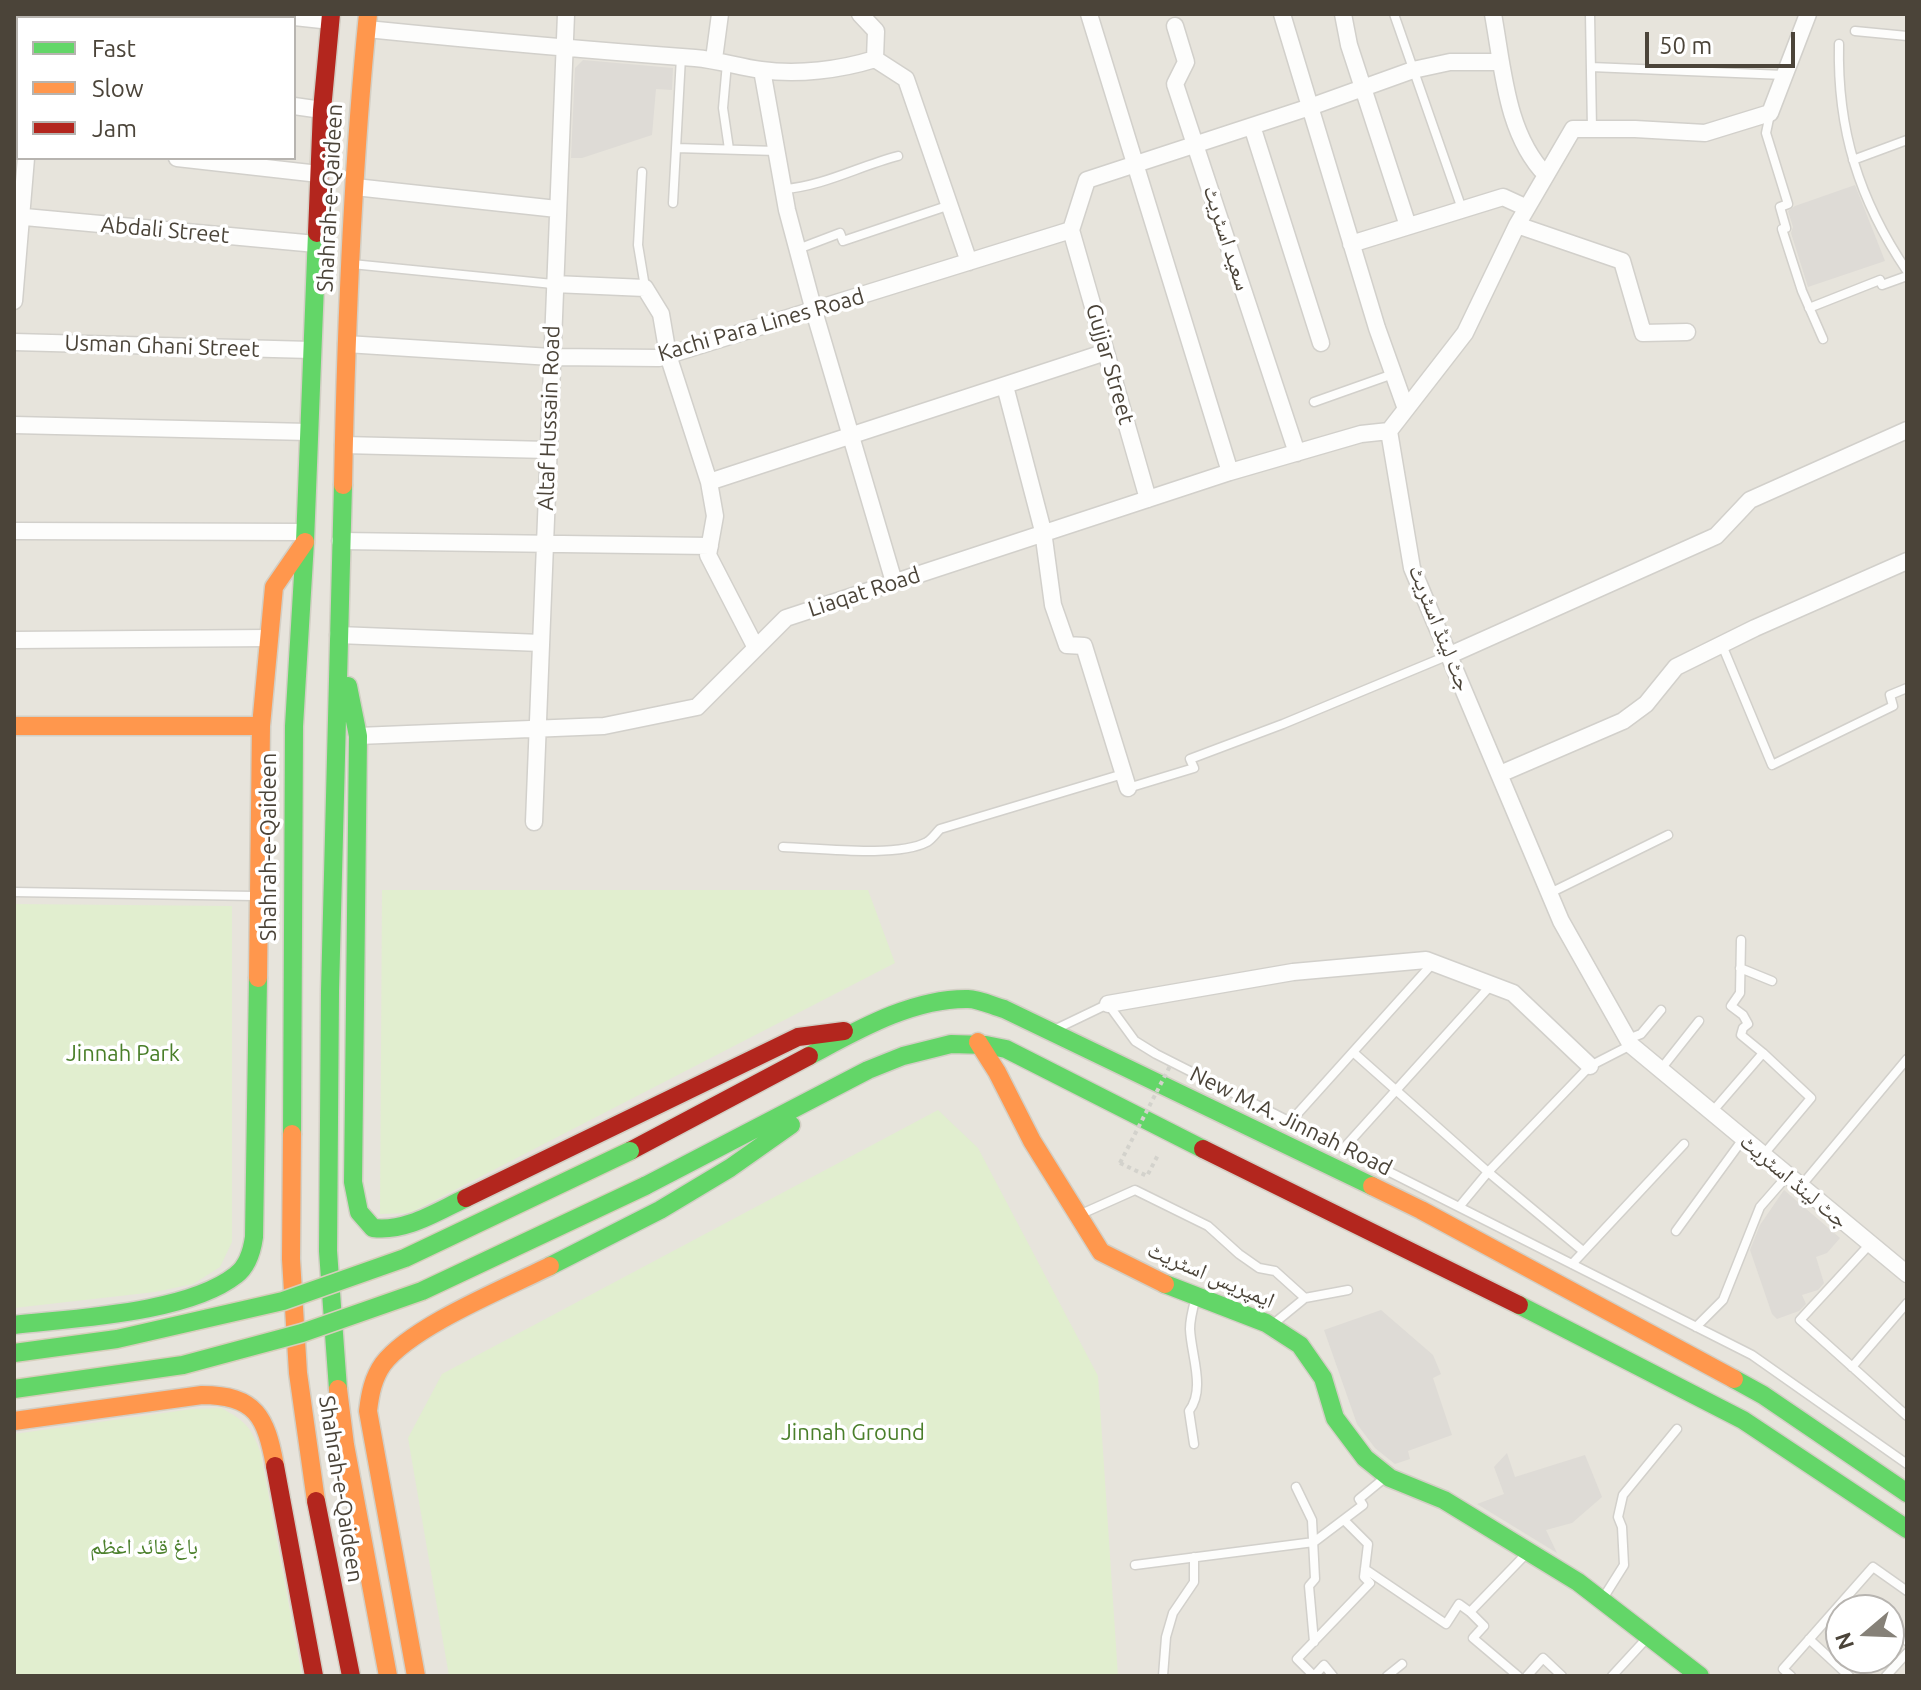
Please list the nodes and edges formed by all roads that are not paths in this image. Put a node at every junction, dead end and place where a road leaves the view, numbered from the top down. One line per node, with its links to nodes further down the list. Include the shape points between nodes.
1 (267, 14): 12 (street)
2 (566, 14): 18 (street, Altaf Hussain Road)
3 (720, 14): 21 (street)
4 (860, 14): 20 (street, via 876,31)
5 (1089, 14): 43 (street)
6 (1282, 14): 29 (street)
7 (1343, 14): 27 (street)
8 (1394, 14): 25 (lane)
9 (1493, 14): 22 (street)
10 (1590, 14): 23 (lane)
11 (1808, 14): 26 (street)
12 (331, 18): 30 (main road, Shahrah-e-Qaideen)
13 (368, 22): 18 (street); 47 (main road, Shahrah-e-Qaideen)
14 (1175, 26): 35 (street, سعید اسٹریٹ, via 1186,62 1175,84)
15 (1855, 31): 16 (lane)
16 (1907, 36)
17 (1839, 44): 42 (lane, via 1838,84)
18 (563, 49): 19 (street); 52 (street, Altaf Hussain Road)
19 (681, 57): 21 (street); 36 (lane)
20 (875, 59): 24 (street, via 817,70); 50 (street, via 906,79)
21 (720, 61): 24 (street); 37 (lane)
22 (1501, 62): 25 (street, via 1450,62); 46 (street, via 1531,160)
23 (1591, 67): 26 (lane); 33 (lane)
24 (762, 70): 38 (street)
25 (1413, 70): 27 (street); 53 (lane)
26 (1785, 75): 31 (street)
27 (1365, 88): 29 (street); 56 (street)
28 (296, 106): 30 (street)
29 (1310, 107): 32 (street); 59 (street)
30 (322, 110): 45 (main road, Shahrah-e-Qaideen)
31 (1770, 113): 33 (street, via 1705,133); 67 (lane, via 1766,133 1788,204 1780,207 1786,228 1782,229)
32 (1252, 126): 35 (street); 72 (street)
33 (1592, 129): 46 (street, via 1573,129)
34 (1907, 140): 42 (lane)
35 (1196, 144): 43 (street); 89 (street, سعید اسٹریٹ)
36 (676, 148): 37 (lane); 49 (lane)
37 (729, 149): 38 (lane)
38 (776, 151): 48 (street)
39 (898, 156): 48 (lane)
40 (26, 160): 54 (street)
41 (195, 160): 45 (street)
42 (1853, 160): 63 (lane, via 1883,236)
43 (1135, 164): 57 (street, via 1087,180); 90 (street)
44 (642, 172): 65 (lane, via 638,245)
45 (319, 174): 58 (main road, Shahrah-e-Qaideen)
46 (1546, 175): 51 (street)
47 (355, 187): 52 (street); 62 (main road, Shahrah-e-Qaideen)
48 (783, 189): 60 (street)
49 (673, 203)
50 (950, 205): 60 (lane, via 843,241 840,233); 61 (street)
51 (1527, 208): 53 (street, via 1503,197); 55 (street)
52 (557, 209): 64 (street, Altaf Hussain Road)
53 (1462, 209): 56 (street)
54 (18, 216): 58 (street, Abdali Street); 66 (street)
55 (1517, 225): 69 (street, via 1622,261 1643,333); 81 (street, via 1465,333)
56 (1408, 226): 59 (street)
57 (1071, 230): 61 (street, Kachi Para Lines Road); 75 (street, Gujjar Street)
58 (316, 244): 74 (main road, Shahrah-e-Qaideen)
59 (1351, 244): 78 (street)
60 (797, 249): 68 (street)
61 (969, 262): 68 (street, Kachi Para Lines Road)
62 (350, 264): 64 (lane); 73 (main road, Shahrah-e-Qaideen)
63 (1907, 274): 67 (lane)
64 (554, 284): 65 (street); 77 (street, Altaf Hussain Road)
65 (645, 288): 76 (street, via 661,314)
66 (14, 301)
67 (1809, 308): 70 (lane)
68 (814, 311): 76 (street, Kachi Para Lines Road); 86 (street)
69 (1687, 332)
70 (1823, 339)
71 (14, 342): 74 (street, Usman Ghani Street)
72 (1321, 343)
73 (346, 344): 77 (street, Kachi Para Lines Road); 87 (main road, Shahrah-e-Qaideen)
74 (311, 350): 85 (main road, Shahrah-e-Qaideen)
75 (1106, 352): 79 (street); 92 (street, Gujjar Street)
76 (668, 355): 77 (street, Kachi Para Lines Road); 91 (street)
77 (551, 357): 88 (street, Altaf Hussain Road)
78 (1393, 374): 80 (lane); 81 (street)
79 (1005, 386): 86 (street); 94 (street)
80 (1314, 402)
81 (1406, 409): 84 (street)
82 (14, 425): 85 (street)
83 (1907, 430): 107 (street, via 1750,500 1716,536)
84 (1389, 431): 89 (street, Liaqat Road); 107 (street, جٹ لینڈ اسٹریٹ, via 1412,568)
85 (308, 432): 95 (main road, Shahrah-e-Qaideen)
86 (851, 436): 91 (street); 100 (street)
87 (343, 445): 88 (street); 96 (main road, Shahrah-e-Qaideen)
88 (548, 450): 97 (street, Altaf Hussain Road)
89 (1297, 453): 90 (street, Liaqat Road)
90 (1230, 472): 92 (street, Liaqat Road)
91 (709, 482): 98 (street, via 715,516)
92 (1148, 499): 94 (street, Liaqat Road)
93 (14, 531): 95 (street)
94 (1043, 531): 100 (street, Liaqat Road); 114 (street, via 1053,605 1067,645 1084,646)
95 (305, 537): 102 (main road, via 274,587); 190 (main road, Shahrah-e-Qaideen, via 294,726 291,1259 308,1448)
96 (340, 541): 97 (street); 101 (main road, Shahrah-e-Qaideen)
97 (544, 544): 98 (street); 104 (street, Altaf Hussain Road)
98 (710, 546): 106 (street, via 708,555)
99 (1907, 561): 105 (street)
100 (894, 582): 106 (street, Liaqat Road, via 786,618)
101 (338, 635): 104 (street); 112 (main road); 191 (main road, Shahrah-e-Qaideen, via 328,1251 345,1445)
102 (269, 638): 103 (street); 110 (main road)
103 (14, 640)
104 (541, 643): 111 (street, Altaf Hussain Road)
105 (1722, 644): 108 (lane, via 1772,765 1893,706 1890,695); 113 (street, via 1676,667 1646,704 1623,721)
106 (756, 648): 111 (street, Liaqat Road, via 697,707 604,726)
107 (1450, 655): 113 (street, جٹ لینڈ اسٹریٹ); 114 (lane, via 1190,759 1194,768)
108 (1907, 688)
109 (14, 726): 110 (main road)
110 (261, 726): 120 (main road)
111 (537, 728): 112 (street, Liaqat Road); 115 (street, Altaf Hussain Road)
112 (358, 736): 129 (main road, via 353,1182 359,1212 373,1228 390,1230 419,1220 798,1037)
113 (1500, 774): 119 (street, جٹ لینڈ اسٹریٹ)
114 (1126, 781): 117 (lane, via 940,829 911,847)
115 (534, 822)
116 (1668, 835): 119 (lane)
117 (783, 847)
118 (14, 892): 120 (lane)
119 (1549, 894): 132 (street, جٹ لینڈ اسٹریٹ)
120 (258, 896): 159 (main road, via 251,1256 236,1275 204,1294)
121 (1741, 940): 123 (lane)
122 (1433, 963): 125 (street); 126 (street, via 1293,972); 133 (lane)
123 (1740, 968): 124 (lane); 134 (lane, via 1740,993 1731,1006 1748,1024 1741,1035)
124 (1772, 981)
125 (1491, 985): 136 (street, via 1513,993); 139 (lane)
126 (1108, 1004): 130 (lane); 141 (lane, via 1135,1041)
127 (1661, 1010): 132 (lane)
128 (1699, 1021): 138 (lane)
129 (860, 1029): 130 (main road, New M.A. Jinnah Road, via 920,1006 969,999); 162 (main road, New M.A. Jinnah Road, bridge, via 630,1151 405,1258 283,1301 117,1339)
130 (1051, 1032): 172 (main road, New M.A. Jinnah Road, via 1421,1210 1687,1353 1763,1395)
131 (978, 1042): 137 (main road, via 945,1043); 149 (main road, ایمپریس اسٹریٹ); 174 (main road, via 1006,1049 1675,1384 1743,1420)
132 (1629, 1042): 136 (lane); 138 (street, جٹ لینڈ اسٹریٹ)
133 (1353, 1052): 139 (lane); 141 (lane)
134 (1763, 1053): 140 (lane); 145 (lane, via 1811,1098)
135 (1907, 1059): 147 (lane)
136 (1590, 1066): 146 (lane)
137 (868, 1070): 164 (main road, bridge, via 645,1186 422,1291 302,1333 183,1365); 192 (main road, via 719,1175 418,1333 384,1360 371,1384 368,1411)
138 (1660, 1070): 140 (street, جٹ لینڈ اسٹریٹ)
139 (1396, 1090): 144 (lane); 146 (lane)
140 (1712, 1112): 142 (street, جٹ لینڈ اسٹریٹ)
141 (1290, 1122): 144 (lane)
142 (1743, 1139): 145 (street, جٹ لینڈ اسٹریٹ); 150 (lane)
143 (1684, 1144): 152 (lane)
144 (1343, 1149): 148 (lane)
145 (1763, 1155): 147 (street, جٹ لینڈ اسٹریٹ)
146 (1488, 1172): 148 (lane); 152 (lane)
147 (1794, 1180): 151 (street, جٹ لینڈ اسٹریٹ); 161 (lane, via 1760,1207 1723,1300)
148 (1459, 1207): 153 (lane)
149 (1078, 1216): 156 (main road, ایمپریس اسٹریٹ, via 1101,1252); 157 (lane, via 1135,1190 1208,1226 1239,1254 1259,1268 1275,1271)
150 (1676, 1231)
151 (1870, 1243): 154 (street, جٹ لینڈ اسٹریٹ); 163 (lane, via 1800,1320)
152 (1583, 1251): 153 (lane)
153 (1572, 1264): 161 (lane)
154 (1905, 1267)
155 (1348, 1290): 157 (lane)
156 (1196, 1297): 160 (main road, ایمپریس اسٹریٹ); 168 (lane, via 1190,1329 1197,1386 1189,1411)
157 (1305, 1298): 160 (lane)
158 (1907, 1303): 163 (lane)
159 (14, 1325)
160 (1271, 1325): 170 (main road, ایمپریس اسٹریٹ, via 1300,1345 1323,1378 1335,1418 1365,1458)
161 (1696, 1327): 169 (lane, via 1752,1355)
162 (14, 1353)
163 (1852, 1367): 165 (lane)
164 (14, 1389)
165 (1907, 1416)
166 (14, 1421): 189 (main road, via 202,1395 230,1394 253,1406 270,1440)
167 (1677, 1429): 181 (lane, via 1623,1495 1618,1517 1624,1565)
168 (1194, 1444)
169 (1907, 1464)
170 (1387, 1475): 173 (lane); 176 (main road, ایمپریس اسٹریٹ, via 1444,1500)
171 (1296, 1487): 175 (lane, via 1312,1520)
172 (1907, 1493)
173 (1344, 1520): 175 (lane); 179 (lane, via 1368,1544)
174 (1907, 1529)
175 (1314, 1542): 177 (lane); 185 (lane, via 1315,1579 1309,1586)
176 (1528, 1551): 181 (main road, ایمپریس اسٹریٹ); 182 (lane)
177 (1194, 1557): 178 (lane); 193 (lane, via 1194,1582 1173,1613 1166,1637)
178 (1135, 1565)
179 (1365, 1569): 182 (lane, via 1446,1624 1459,1604); 185 (lane, via 1370,1583)
180 (1907, 1591): 184 (lane, via 1873,1567)
181 (1602, 1600): 183 (main road, ایمپریس اسٹریٹ)
182 (1470, 1612): 188 (lane, via 1484,1626 1473,1638)
183 (1649, 1636): 198 (lane); 199 (main road, ایمپریس اسٹریٹ)
184 (1809, 1639): 200 (lane, via 1783,1669); 201 (lane)
185 (1314, 1642): 194 (lane, via 1297,1659 1314,1676 1324,1665)
186 (1907, 1653): 202 (lane)
187 (1402, 1664): 195 (lane)
188 (1515, 1675)
189 (314, 1676)
190 (351, 1676)
191 (388, 1676)
192 (416, 1676)
193 (1163, 1676)
194 (1333, 1676)
195 (1387, 1676)
196 (1527, 1676): 197 (lane, via 1543,1658)
197 (1562, 1676)
198 (1612, 1676)
199 (1700, 1676)
200 (1791, 1676)
201 (1849, 1676)
202 (1886, 1676)

